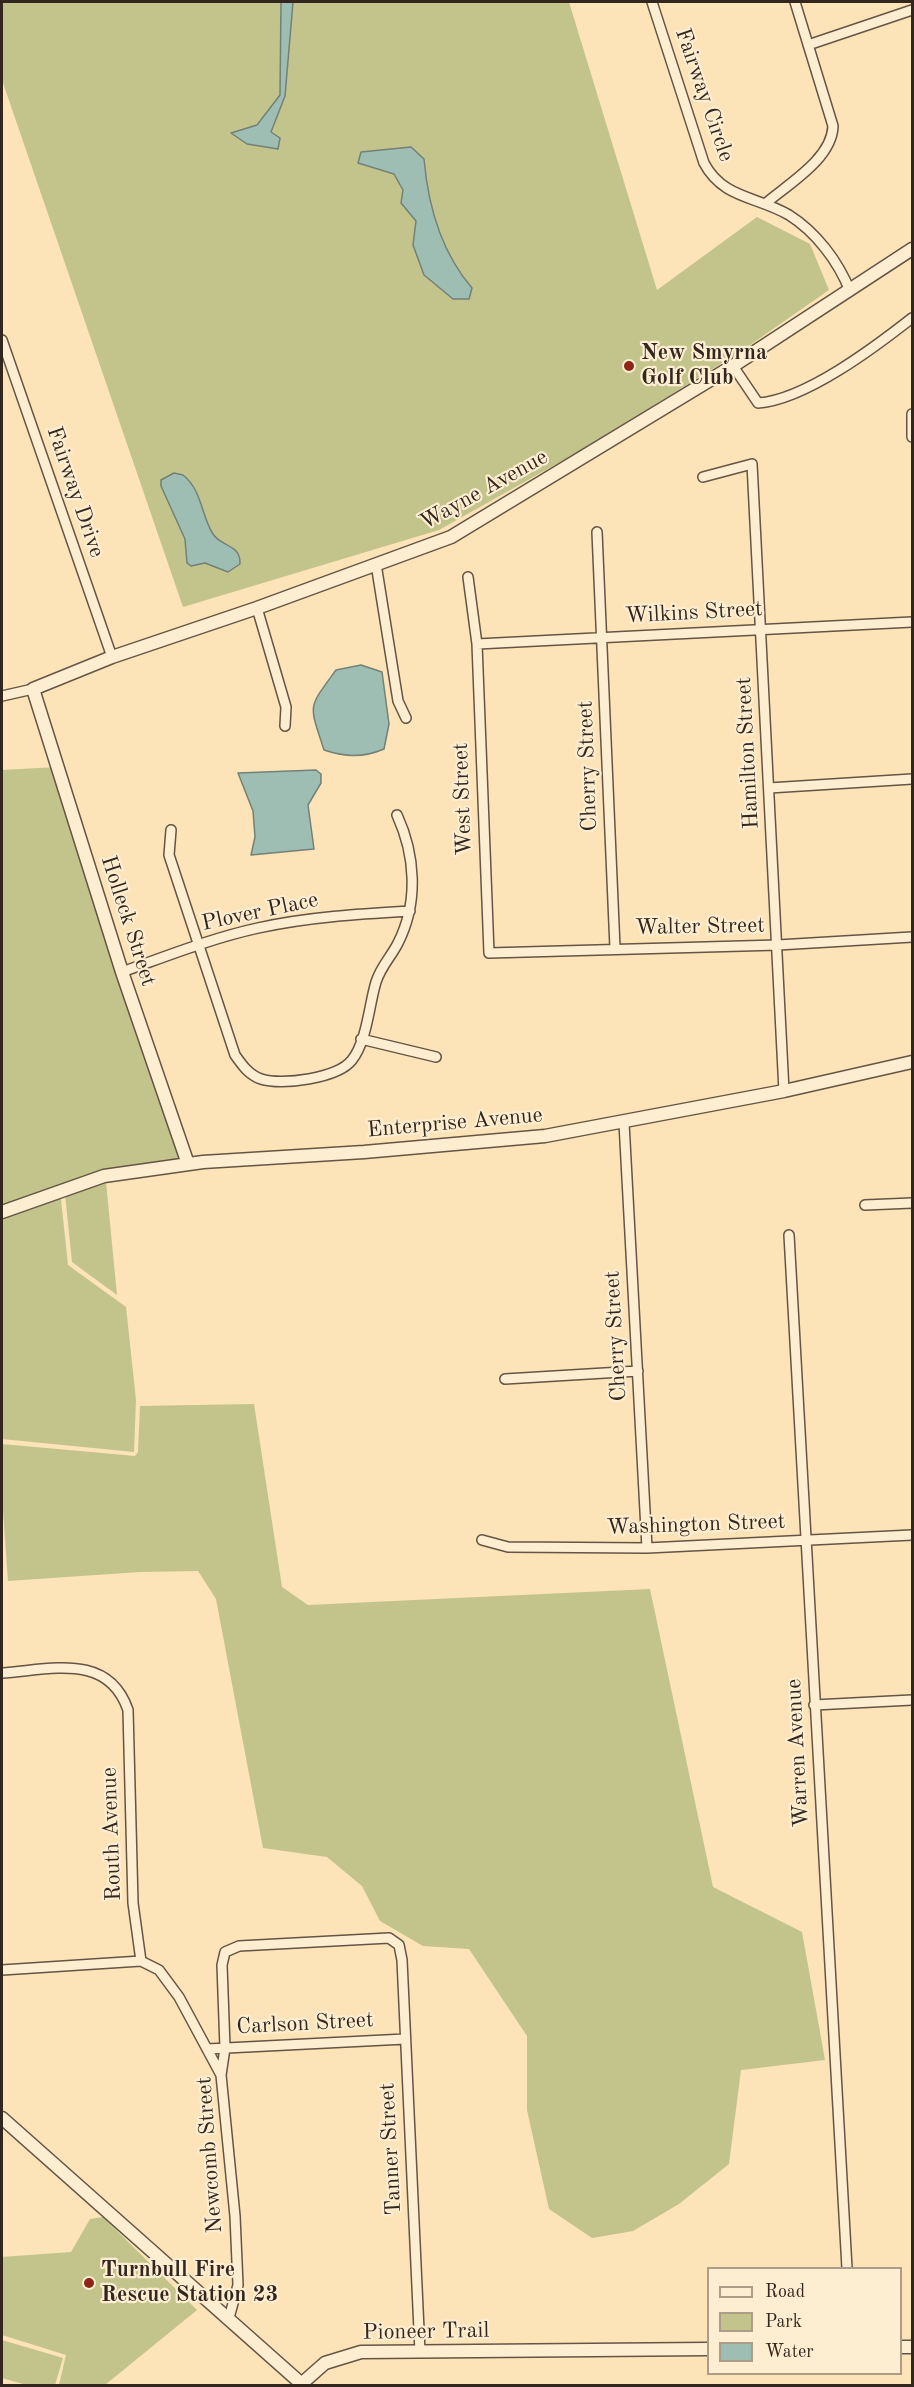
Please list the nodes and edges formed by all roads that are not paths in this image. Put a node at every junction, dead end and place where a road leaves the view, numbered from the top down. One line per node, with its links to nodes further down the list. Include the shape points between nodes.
1 (652, 2): 5 (street, Fairway Circle, via 711,177 723,188)
2 (795, 2): 4 (street)
3 (912, 10): 4 (street)
4 (808, 45): 5 (street, via 833,126 833,138 821,155)
5 (765, 204): 7 (street, Fairway Circle, via 789,215 814,234)
6 (912, 249): 7 (street, Wayne Avenue)
7 (850, 291): 10 (street, Wayne Avenue)
8 (912, 318): 10 (street, via 876,346 776,402 758,403)
9 (2, 340): 22 (street, Fairway Drive)
10 (733, 366): 15 (street, Wayne Avenue, via 451,537)
11 (912, 414): 12 (street)
12 (912, 437)
13 (703, 477): 19 (street, Hamilton Street, via 752,464)
14 (597, 532): 20 (street, Cherry Street)
15 (376, 564): 17 (street, Wayne Avenue); 25 (street, via 398,701)
16 (468, 577): 21 (street, West Street)
17 (257, 608): 22 (street, Wayne Avenue); 26 (street, via 286,707)
18 (912, 622): 19 (street, Wilkins Street)
19 (762, 629): 20 (street, Wilkins Street); 28 (street, Hamilton Street)
20 (602, 638): 21 (street, Wilkins Street); 35 (street, Cherry Street)
21 (477, 644): 36 (street, West Street)
22 (112, 657): 23 (street, Wayne Avenue)
23 (33, 690): 24 (street, Wayne Avenue); 37 (street, Holleck Street)
24 (2, 696)
25 (406, 718)
26 (285, 726)
27 (912, 779): 28 (street)
28 (769, 788): 34 (street, Hamilton Street)
29 (397, 814): 31 (street, via 408,838 413,884)
30 (171, 830): 33 (street, via 169,855)
31 (410, 911): 33 (street, Plover Place, via 313,919 258,928); 38 (street, via 398,943 380,967)
32 (912, 937): 34 (street, Walter Street)
33 (197, 945): 37 (street, Plover Place); 38 (street, via 235,1055 253,1075 274,1081 326,1077 352,1060)
34 (778, 945): 35 (street, Walter Street); 41 (street, Hamilton Street)
35 (615, 948): 36 (street, Walter Street)
36 (489, 953)
37 (122, 972): 43 (street, Holleck Street)
38 (361, 1039): 39 (street)
39 (436, 1057)
40 (912, 1062): 41 (street, Enterprise Avenue)
41 (784, 1091): 42 (street, Enterprise Avenue)
42 (624, 1123): 43 (street, Enterprise Avenue, via 545,1137); 48 (street, Cherry Street)
43 (188, 1164): 46 (street, Enterprise Avenue, via 104,1176)
44 (912, 1203): 45 (street)
45 (865, 1205)
46 (2, 1212)
47 (789, 1235): 52 (street, Warren Avenue)
48 (638, 1371): 49 (street); 53 (street, Cherry Street)
49 (505, 1379)
50 (912, 1535): 52 (street, Washington Street)
51 (482, 1540): 53 (street, Washington Street, via 508,1547)
52 (808, 1540): 53 (street, Washington Street); 56 (street, Warren Avenue)
53 (647, 1548)
54 (2, 1673): 58 (street, Routh Avenue, via 83,1668 110,1680 123,1696 128,1710 133,1903)
55 (912, 1700): 56 (street)
56 (814, 1705): 65 (street, Warren Avenue)
57 (225, 1952): 60 (street, Tanner Street, via 239,1946 389,1938 399,1945 402,1960); 61 (street, Newcomb Street)
58 (141, 1961): 59 (street); 62 (street, via 159,1970 179,1997)
59 (2, 1970)
60 (405, 2039): 61 (street, Carlson Street); 68 (street, Tanner Street)
61 (225, 2048): 62 (street, Carlson Street); 63 (street, Newcomb Street)
62 (207, 2049): 63 (street)
63 (221, 2075): 66 (street, Newcomb Street, via 238,2285)
64 (2, 2118): 66 (street, Pioneer Trail)
65 (848, 2267)
66 (229, 2318): 69 (street, Pioneer Trail)
67 (707, 2349): 68 (street, Pioneer Trail)
68 (420, 2352): 69 (street, Pioneer Trail, via 341,2356 325,2363)
69 (302, 2385)

